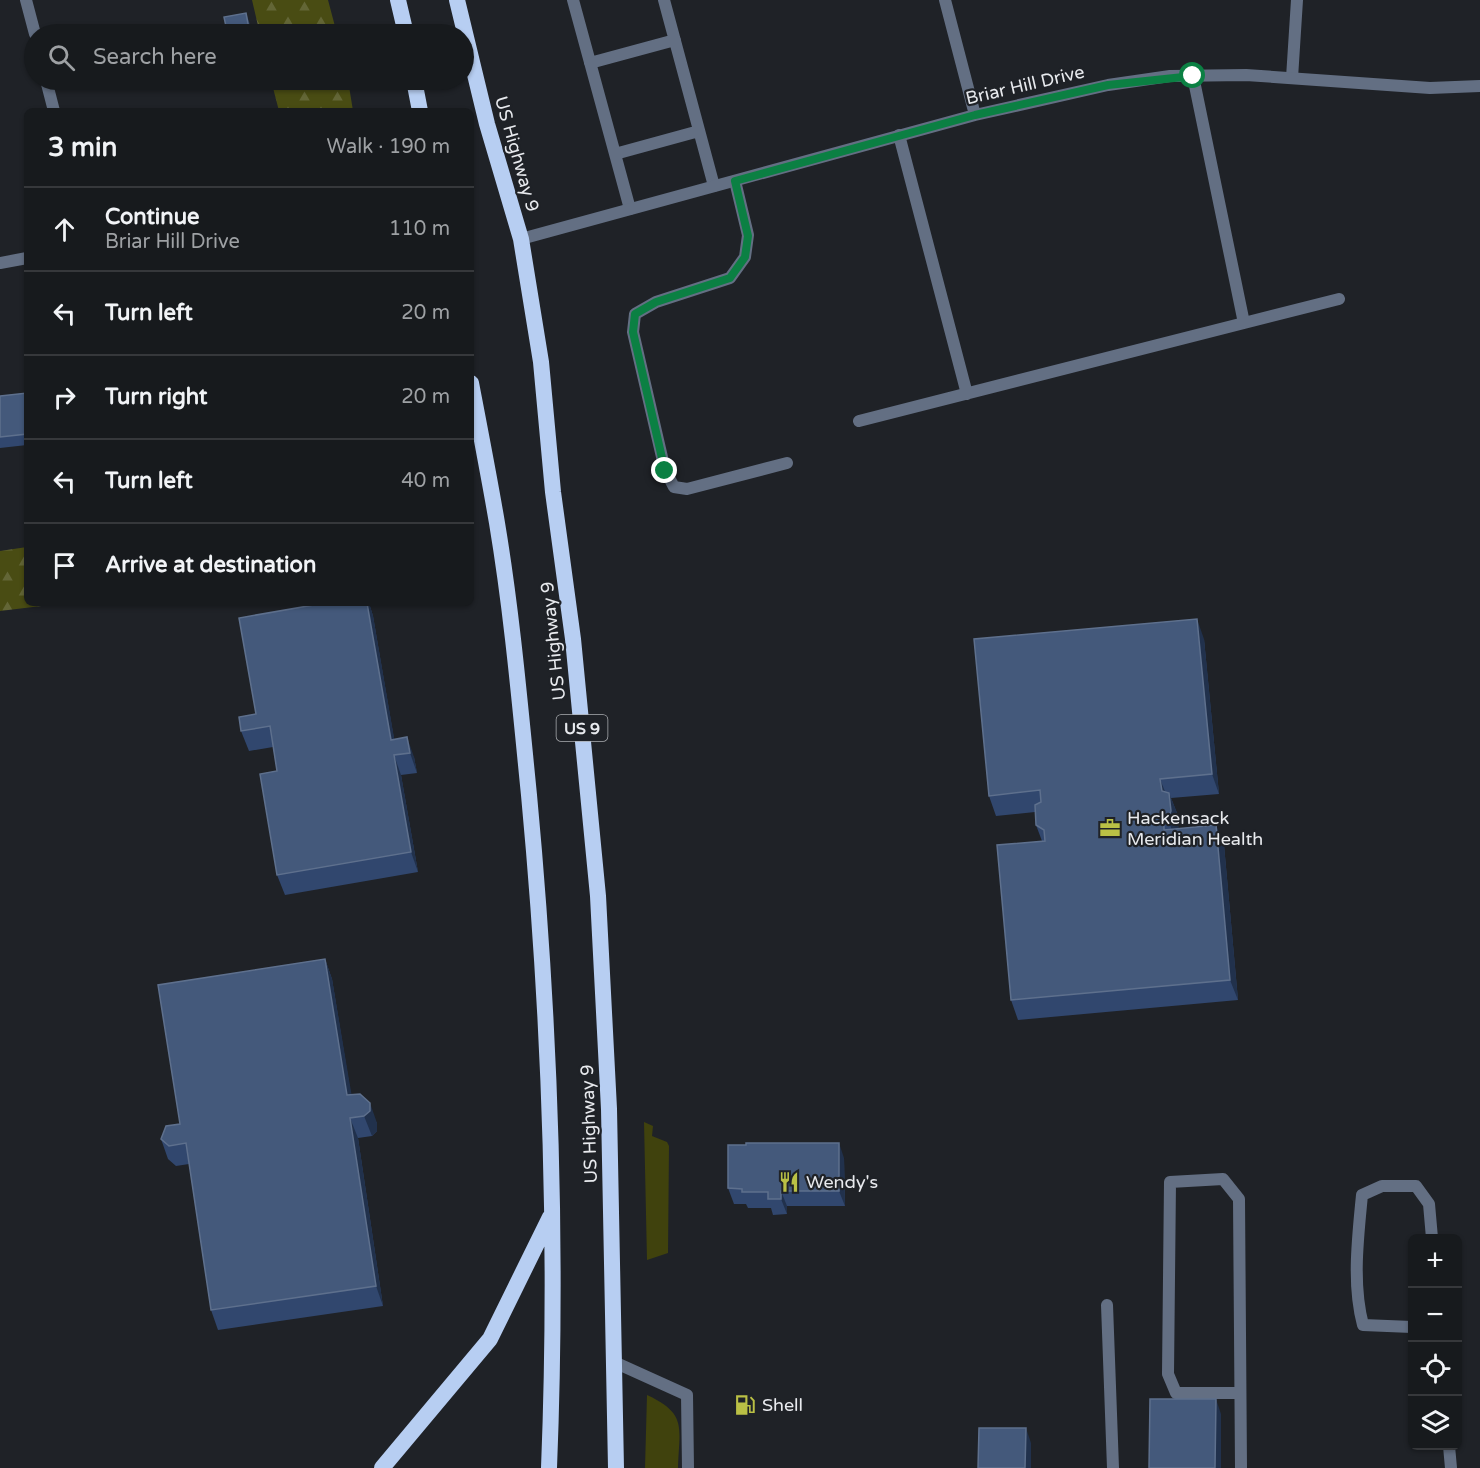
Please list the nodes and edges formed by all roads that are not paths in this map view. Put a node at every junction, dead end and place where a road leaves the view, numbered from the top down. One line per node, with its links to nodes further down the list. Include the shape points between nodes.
1 (26, 0): 8 (street)
2 (398, 0): 9 (highway)
3 (457, 0): 10 (highway, US Highway 9 / US 9)
4 (573, 0): 12 (street)
5 (664, 0): 11 (street)
6 (945, 0): 21 (street)
7 (1297, 0): 15 (street)
8 (32, 24)
9 (404, 24)
10 (463, 24)
11 (675, 40): 12 (street); 22 (street)
12 (590, 63): 24 (street)
13 (474, 70): 28 (highway, US Highway 9 / US 9)
14 (1193, 76): 15 (street, Briar Hill Drive); 21 (street, Briar Hill Drive, via 1108,85); 32 (street)
15 (1292, 78): 16 (street, Briar Hill Drive, via 1430,88)
16 (1480, 86)
17 (49, 90): 19 (street)
18 (416, 90): 20 (highway)
19 (53, 108)
20 (419, 108)
21 (975, 115): 23 (street, Briar Hill Drive)
22 (699, 131): 24 (street); 26 (street)
23 (899, 135): 25 (street, Briar Hill Drive); 33 (street)
24 (615, 154): 27 (street)
25 (735, 181): 26 (street, Briar Hill Drive); 36 (street, via 748,236 745,257 730,278 656,302 635,314 633,332 665,471 674,487 687,489)
26 (714, 186): 27 (street, Briar Hill Drive)
27 (630, 209): 28 (street, Briar Hill Drive)
28 (521, 239): 41 (highway, US Highway 9 / US 9, via 541,362 598,896 609,1109)
29 (24, 259): 30 (street)
30 (0, 263)
31 (1339, 299): 32 (street)
32 (1244, 323): 33 (street)
33 (967, 394): 35 (street)
34 (474, 399): 37 (highway, via 498,525 519,686 537,878 548,1056)
35 (859, 421)
36 (787, 463)
37 (552, 1213): 44 (highway, via 490,1339); 45 (highway)
38 (1432, 1234): 40 (street, via 1429,1204 1416,1186 1382,1186 1362,1195 1358,1305 1363,1325)
39 (1107, 1305): 48 (street)
40 (1408, 1328)
41 (614, 1362): 46 (highway, US Highway 9 / US 9); 47 (street, via 687,1395)
42 (1240, 1393): 42 (street, via 1239,1199 1223,1179 1170,1182 1168,1374 1176,1393); 49 (street)
43 (1449, 1450): 50 (street)
44 (382, 1468)
45 (549, 1468)
46 (616, 1468)
47 (688, 1468)
48 (1113, 1468)
49 (1240, 1468)
50 (1451, 1468)

